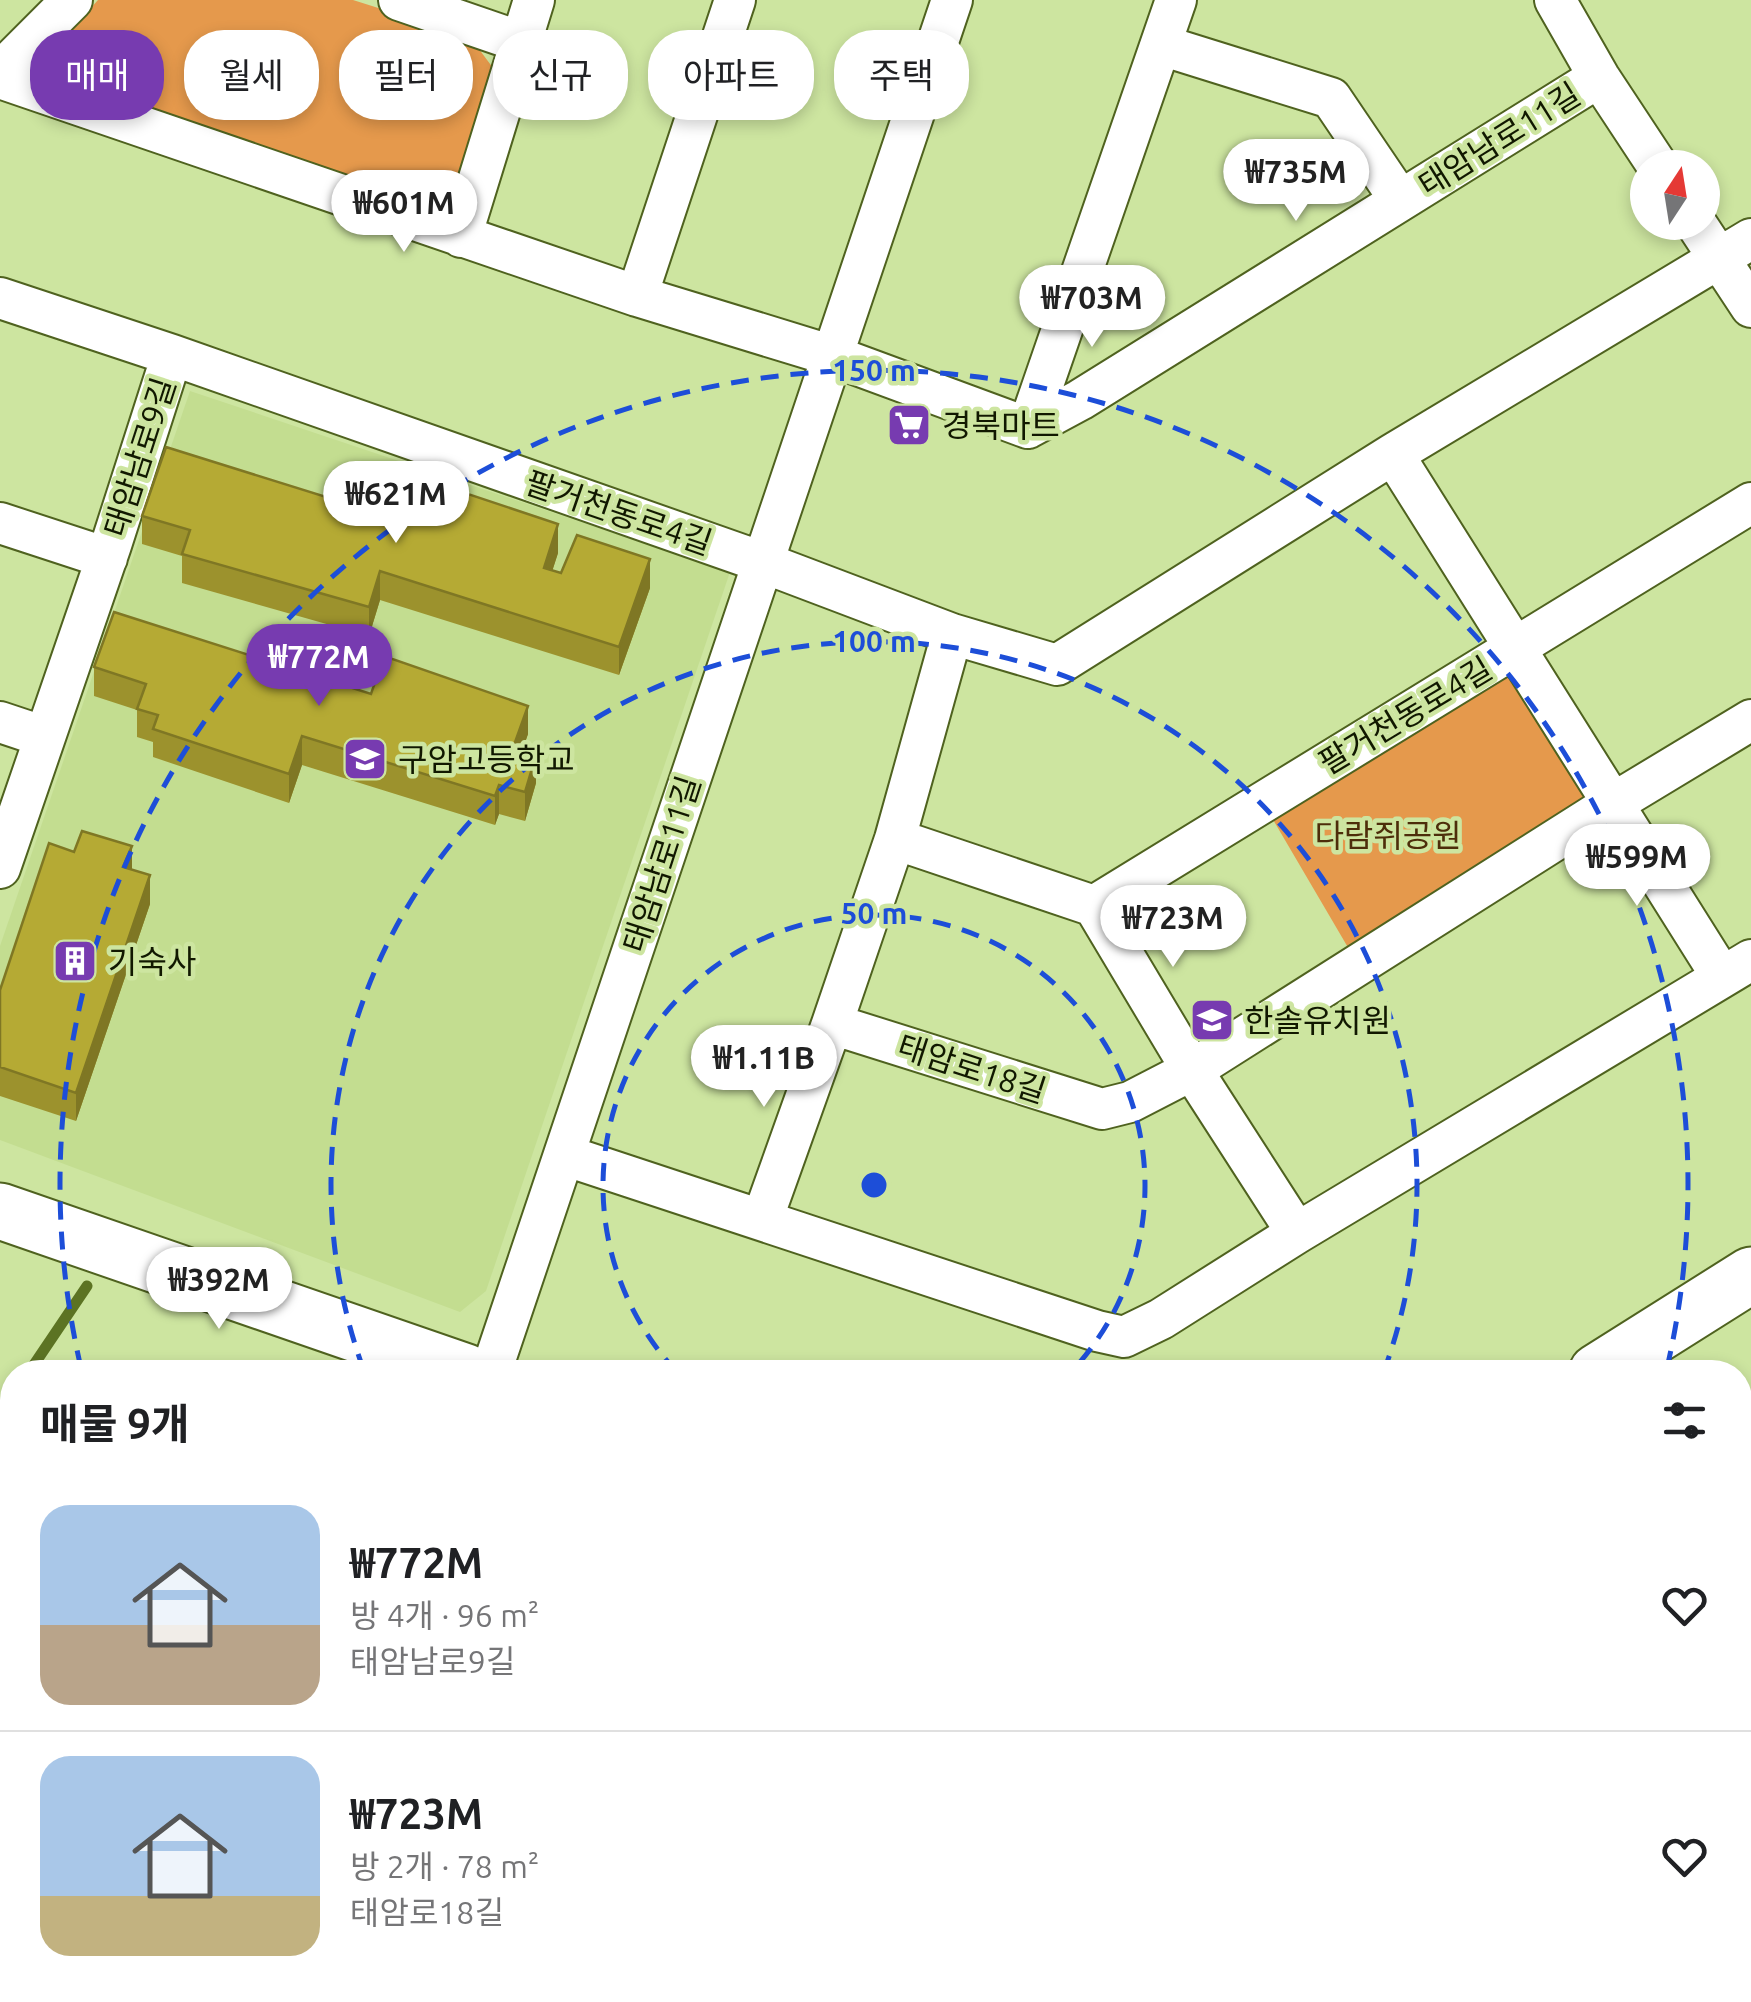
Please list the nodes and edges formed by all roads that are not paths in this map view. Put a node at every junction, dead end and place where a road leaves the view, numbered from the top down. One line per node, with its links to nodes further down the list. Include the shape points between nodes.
1 (72, 0): 11 (street)
2 (398, 0): 9 (street)
3 (534, 0): 8 (street)
4 (735, 0): 18 (street)
5 (952, 0): 22 (street, 태암남로11길)
6 (1176, 0): 10 (street)
7 (1555, 0): 12 (street)
8 (525, 30)
9 (493, 32)
10 (1160, 46): 15 (street, 태암남로11길, via 1331,98); 23 (street)
11 (0, 75): 16 (street)
12 (1598, 77): 14 (street); 15 (street, 태암남로11길)
13 (497, 120): 16 (street)
14 (1647, 150)
15 (1400, 200): 23 (street, 태암남로11길)
16 (461, 237): 18 (street)
17 (1735, 249): 20 (street); 24 (street, 팔거천동로4길)
18 (638, 296): 22 (street)
19 (0, 298): 21 (street, 팔거천동로4길)
20 (1751, 308)
21 (172, 355): 27 (street, 태암남로9길); 28 (street, 팔거천동로4길)
22 (833, 356): 23 (street); 28 (street, 태암남로11길)
23 (1028, 428)
24 (1393, 454): 29 (street, 팔거천동로4길, via 1058,665); 30 (street, 팔거천동로4길)
25 (1751, 503): 30 (street, 팔거천동로4길)
26 (0, 523): 27 (street, 태암남로9길)
27 (106, 558): 33 (street, 태암남로9길)
28 (762, 562): 29 (street, 팔거천동로4길); 41 (street, 태암남로11길)
29 (952, 634): 35 (street)
30 (1513, 649): 34 (street); 37 (street, 팔거천동로4길)
31 (1751, 720): 34 (street, 태암로18길)
32 (0, 722): 33 (street)
33 (44, 737): 36 (street, 태암남로9길)
34 (1612, 804): 38 (street); 40 (street, 태암로18길)
35 (895, 839): 37 (street); 39 (street)
36 (0, 868)
37 (1094, 906): 40 (street)
38 (1736, 969): 44 (street)
39 (832, 1024): 40 (street, 태암로18길, via 1102,1109); 43 (street)
40 (1192, 1070): 44 (street)
41 (564, 1155): 43 (street); 47 (street, 태암남로11길)
42 (0, 1211): 46 (main road)
43 (762, 1220): 44 (street, via 1124,1337)
44 (1297, 1233)
45 (1751, 1275): 48 (main road)
46 (431, 1360)
47 (495, 1360)
48 (1616, 1360)

